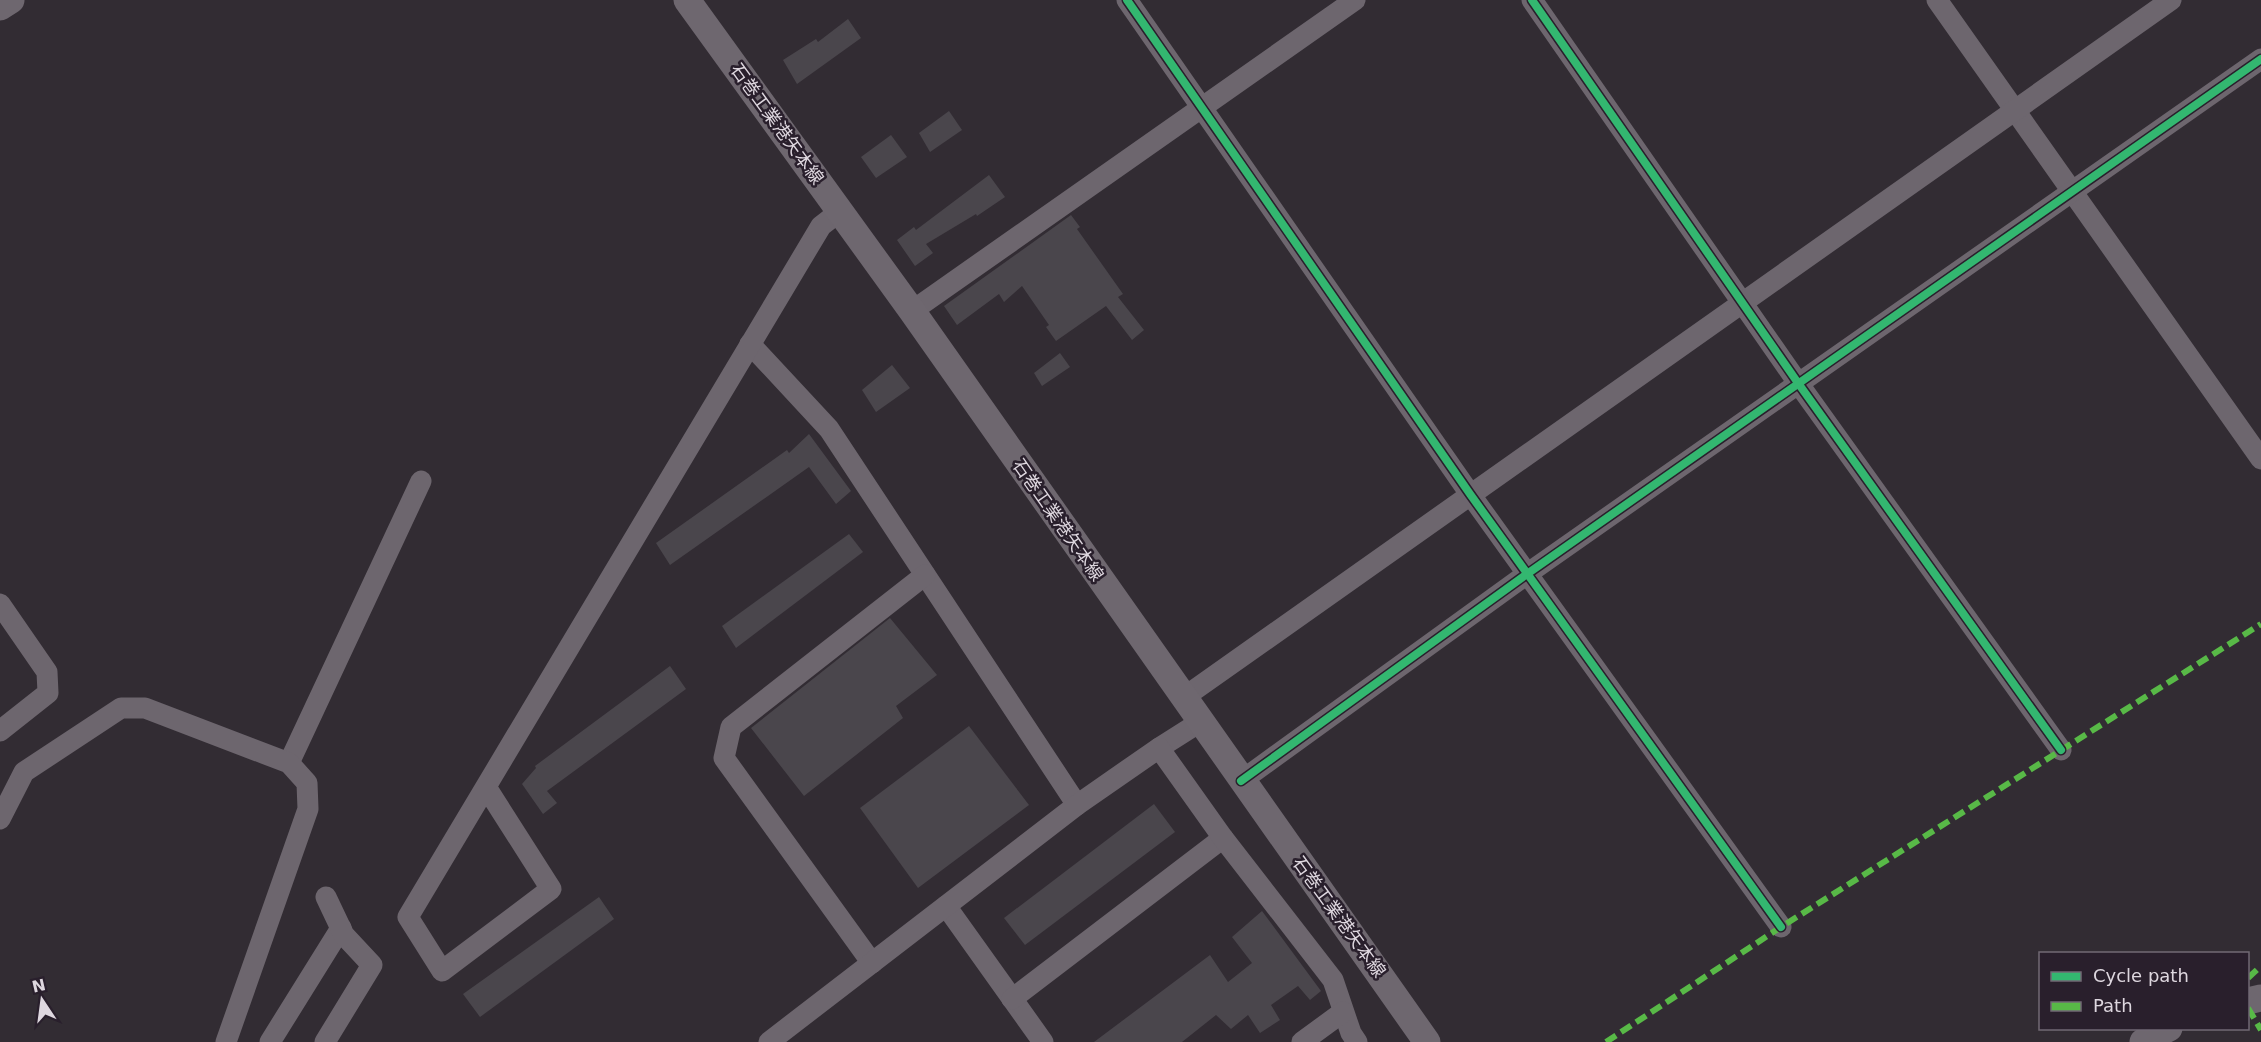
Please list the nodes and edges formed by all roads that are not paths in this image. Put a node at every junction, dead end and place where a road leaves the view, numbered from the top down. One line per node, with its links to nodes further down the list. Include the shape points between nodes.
1 (11, 0): 8 (main road)
2 (687, 0): 13 (main road, 石巻工業港矢本線)
3 (1127, 0): 10 (street)
4 (1355, 0): 10 (street)
5 (1532, 0): 14 (street)
6 (1936, 0): 11 (street)
7 (2171, 0): 11 (street)
8 (0, 8)
9 (2261, 58): 12 (street)
10 (1202, 107): 15 (street); 20 (street)
11 (2013, 110): 12 (street); 14 (street)
12 (2072, 192): 17 (street); 18 (street)
13 (839, 212): 15 (main road, 石巻工業港矢本線); 16 (street, via 821,226)
14 (1742, 303): 17 (street); 20 (street)
15 (912, 312): 24 (main road, 石巻工業港矢本線)
16 (750, 344): 22 (street, via 829,429); 31 (street)
17 (1798, 383): 21 (street); 28 (street)
18 (2261, 459)
19 (421, 481): 29 (street)
20 (1470, 494): 21 (street); 24 (street)
21 (1527, 574): 30 (street); 37 (street)
22 (925, 575): 32 (street); 39 (street, via 731,727 724,758)
23 (0, 604): 26 (street, via 47,672 48,693)
24 (1183, 698): 25 (main road, 石巻工業港矢本線)
25 (1200, 722): 27 (street); 30 (main road, 石巻工業港矢本線)
26 (0, 731)
27 (1159, 748): 32 (street); 34 (street)
28 (2061, 750)
29 (289, 763): 33 (street, via 145,708 121,708 24,772); 43 (street, via 307,783 308,809)
30 (1241, 781): 50 (main road, 石巻工業港矢本線)
31 (486, 787): 31 (street, via 408,917 442,971 551,889)
32 (1077, 805): 36 (street)
33 (0, 819)
34 (1223, 838): 40 (street); 41 (street, via 1333,980)
35 (326, 897): 38 (street)
36 (946, 906): 39 (street); 40 (street)
37 (1781, 927)
38 (341, 928): 44 (street); 45 (street, via 372,965)
39 (872, 963): 46 (street)
40 (1012, 999): 47 (street)
41 (1342, 1012): 48 (street); 49 (street)
42 (2167, 1030): 51 (main road)
43 (226, 1042)
44 (270, 1042)
45 (325, 1042)
46 (769, 1042)
47 (1043, 1042)
48 (1302, 1042)
49 (1357, 1042)
50 (1427, 1042)
51 (2143, 1042)

